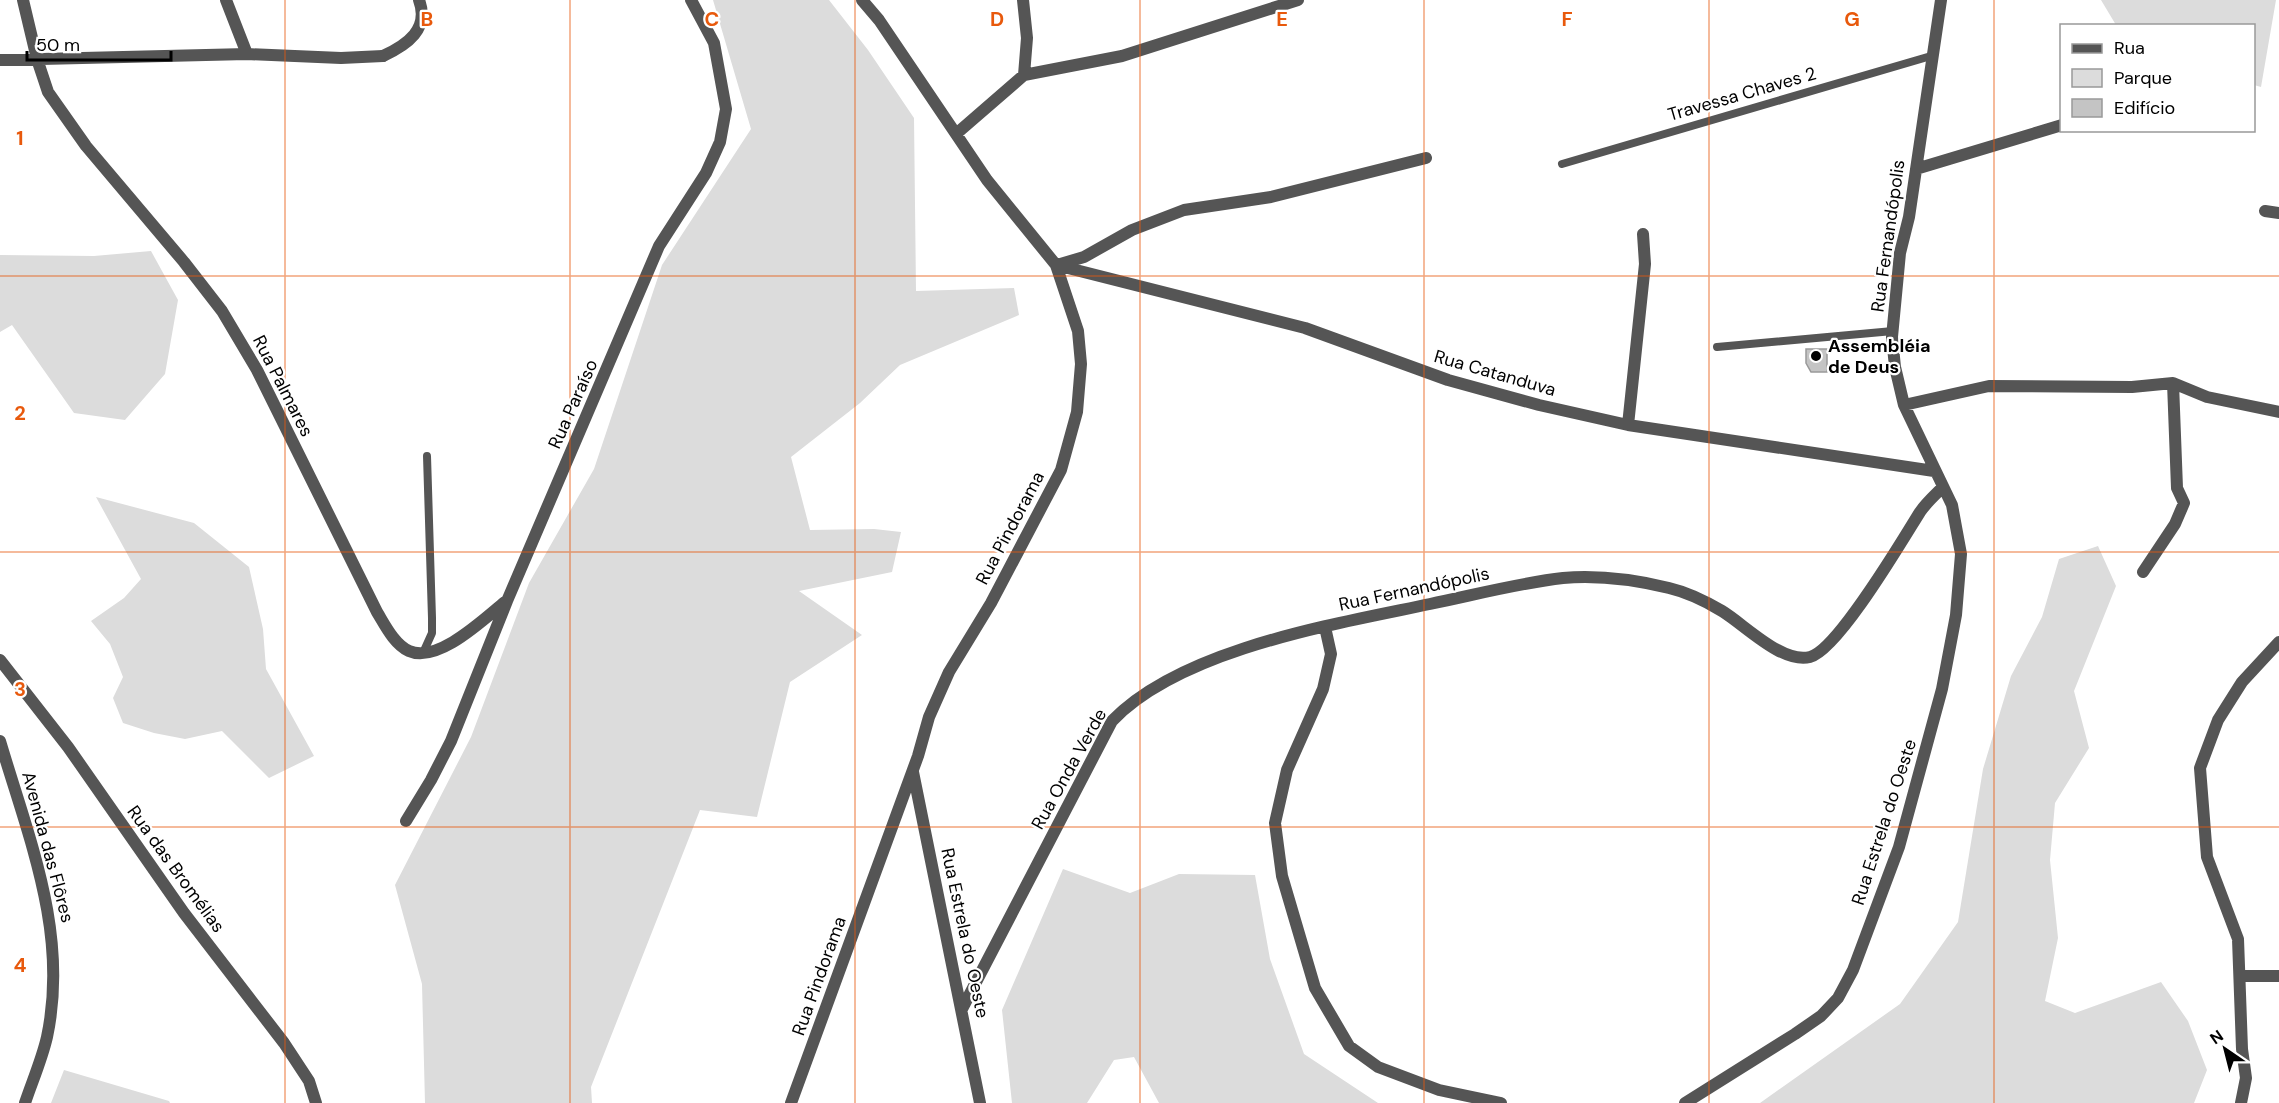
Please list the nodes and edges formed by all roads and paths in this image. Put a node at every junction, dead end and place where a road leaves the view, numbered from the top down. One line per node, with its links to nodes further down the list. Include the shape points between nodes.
1 (23, 0): 11 (street, Rua Palmares)
2 (226, 0): 9 (street)
3 (419, 0): 9 (street, via 422,19 418,31 404,47 383,56)
4 (691, 0): 33 (street, Rua Paraíso, via 714,44 726,109 720,142 706,173 659,246)
5 (862, 0): 15 (street, Rua Pindorama)
6 (1023, 0): 13 (street, via 1028,38)
7 (1298, 0): 13 (street, via 1122,56)
8 (1941, 0): 10 (street, Rua Fernandópolis)
9 (247, 54): 11 (street)
10 (1932, 56): 17 (lane, Travessa Chaves 2); 18 (street, Rua Fernandópolis)
11 (37, 59): 12 (street); 36 (street, Rua Palmares, via 48,92 86,146 222,311 257,370 377,612 394,639 409,651)
12 (0, 60)
13 (1024, 75): 15 (street)
14 (2060, 125): 18 (street)
15 (956, 134): 22 (street, Rua Pindorama, via 987,180)
16 (1426, 158): 22 (street, via 1271,197 1184,210 1132,230 1084,257)
17 (1562, 164)
18 (1916, 169): 23 (street, Rua Fernandópolis, via 1900,253)
19 (2265, 212): 20 (street)
20 (2279, 213)
21 (1643, 234): 28 (street, via 1645,264)
22 (1056, 265): 28 (street, Rua Catanduva, via 1294,325 1448,380); 39 (street, Rua Pindorama, via 1078,331 1082,364 1077,412 1061,470 991,603 949,672 929,717)
23 (1893, 331): 24 (lane); 26 (street, Rua Fernandópolis, via 1895,367)
24 (1717, 347)
25 (2173, 383): 26 (street, via 2132,387 1989,386); 27 (street, via 2207,397); 32 (street, via 2177,488 2184,503)
26 (1904, 405): 30 (street, Rua Fernandópolis)
27 (2279, 412)
28 (1628, 425): 30 (street, Rua Catanduva)
29 (427, 456): 36 (lane, via 432,633)
30 (1934, 471): 31 (street, Rua Estrela do Oeste)
31 (1943, 486): 34 (street, Rua Fernandópolis, via 1922,510 1901,546 1830,644 1810,657 1783,653 1721,610 1672,589 1629,580 1555,579); 49 (street, Rua Estrela do Oeste, via 1952,505 1961,554 1952,636 1929,744 1899,847 1853,970 1838,998 1821,1016)
32 (2143, 572)
33 (507, 601): 36 (street, via 445,647); 40 (street, Rua Paraíso, via 451,741)
34 (1325, 627): 43 (street, Rua Onda Verde, via 1240,651 1179,675 1130,702 1112,721); 48 (street, Rua Fernandópolis, via 1330,654 1323,689 1287,770 1275,823 1282,876 1315,988 1349,1046 1378,1067 1439,1090)
35 (2279, 642): 41 (street, via 2241,682 2218,720 2200,768 2207,857 2238,939)
36 (423, 653)
37 (0, 660): 45 (street, Rua das Bromélias, via 284,1043 309,1081)
38 (0, 741): 44 (street, Avenida das Flôres, via 52,922 54,970 47,1038)
39 (913, 771): 43 (street, Rua Estrela do Oeste); 46 (street, Rua Pindorama)
40 (406, 820)
41 (2240, 976): 42 (street); 50 (street, via 2246,1078)
42 (2279, 976)
43 (962, 1009): 47 (street, Rua Estrela do Oeste)
44 (25, 1103)
45 (316, 1103)
46 (791, 1103)
47 (980, 1103)
48 (1502, 1103)
49 (1685, 1103)
50 (2241, 1103)

